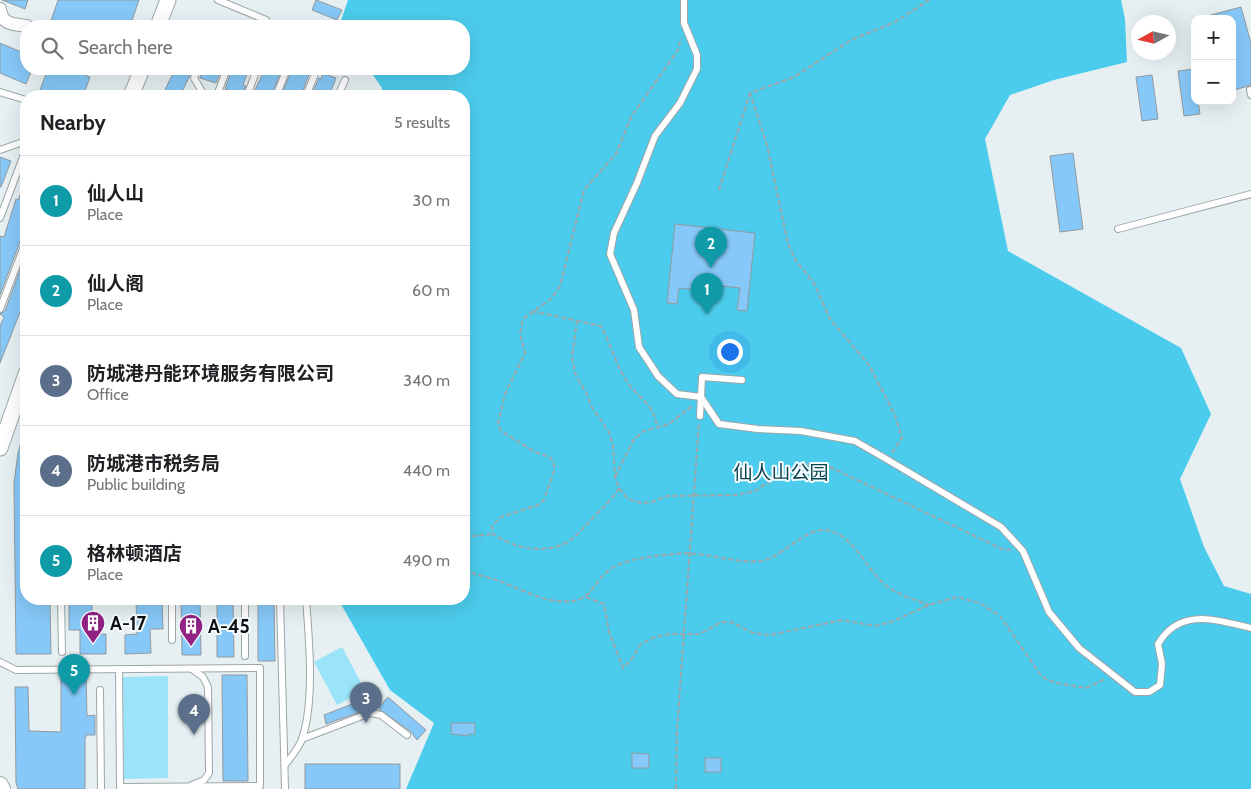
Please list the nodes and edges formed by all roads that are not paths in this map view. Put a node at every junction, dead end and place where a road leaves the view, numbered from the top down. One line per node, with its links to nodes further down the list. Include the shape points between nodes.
1 (218, 0): 6 (lane)
2 (684, 0): 34 (lane, via 684,23 697,55 697,69 680,103 655,136 614,233 610,254 634,310 639,347 658,376 677,394)
3 (166, 1): 5 (street)
4 (0, 9): 7 (street, via 6,23)
5 (160, 20)
6 (266, 20)
7 (20, 25)
8 (137, 75): 15 (street)
9 (195, 75): 16 (lane)
10 (225, 75): 17 (lane)
11 (256, 75): 18 (lane)
12 (284, 75): 19 (lane)
13 (315, 75): 20 (lane)
14 (345, 80): 21 (lane)
15 (133, 90)
16 (201, 90)
17 (221, 90)
18 (249, 90)
19 (278, 90)
20 (308, 90)
21 (341, 90)
22 (0, 92): 23 (lane)
23 (20, 98)
24 (20, 143): 25 (lane)
25 (0, 150)
26 (20, 165): 28 (lane)
27 (1251, 194): 29 (lane)
28 (0, 218)
29 (1118, 229)
30 (20, 257): 31 (lane)
31 (0, 309)
32 (742, 380): 34 (lane, via 702,377)
33 (20, 393): 36 (street)
34 (700, 397): 35 (lane); 42 (lane, via 719,424 758,430 801,431 855,440 1001,528 1023,551 1049,612 1079,648 1135,692 1149,692 1160,685 1162,673 1158,644 1166,632 1187,620 1215,619)
35 (700, 416)
36 (0, 448)
37 (61, 605): 44 (lane)
38 (172, 605): 43 (lane)
39 (244, 605): 45 (lane)
40 (280, 605): 52 (lane)
41 (306, 605): 51 (lane, via 310,664)
42 (1251, 628)
43 (172, 640)
44 (62, 652)
45 (245, 656)
46 (0, 662): 47 (lane, via 16,670)
47 (119, 669): 48 (lane); 55 (lane, via 120,787)
48 (191, 669): 54 (lane, via 203,677 208,688 209,773 204,780); 54 (lane, via 260,668 260,786)
49 (100, 690): 57 (lane)
50 (407, 735): 51 (lane, via 381,715 370,713)
51 (302, 740): 52 (lane)
52 (285, 766): 58 (lane)
53 (0, 785): 56 (main road)
54 (188, 786): 55 (lane)
55 (148, 788)
56 (2, 789)
57 (101, 789)
58 (285, 789)

